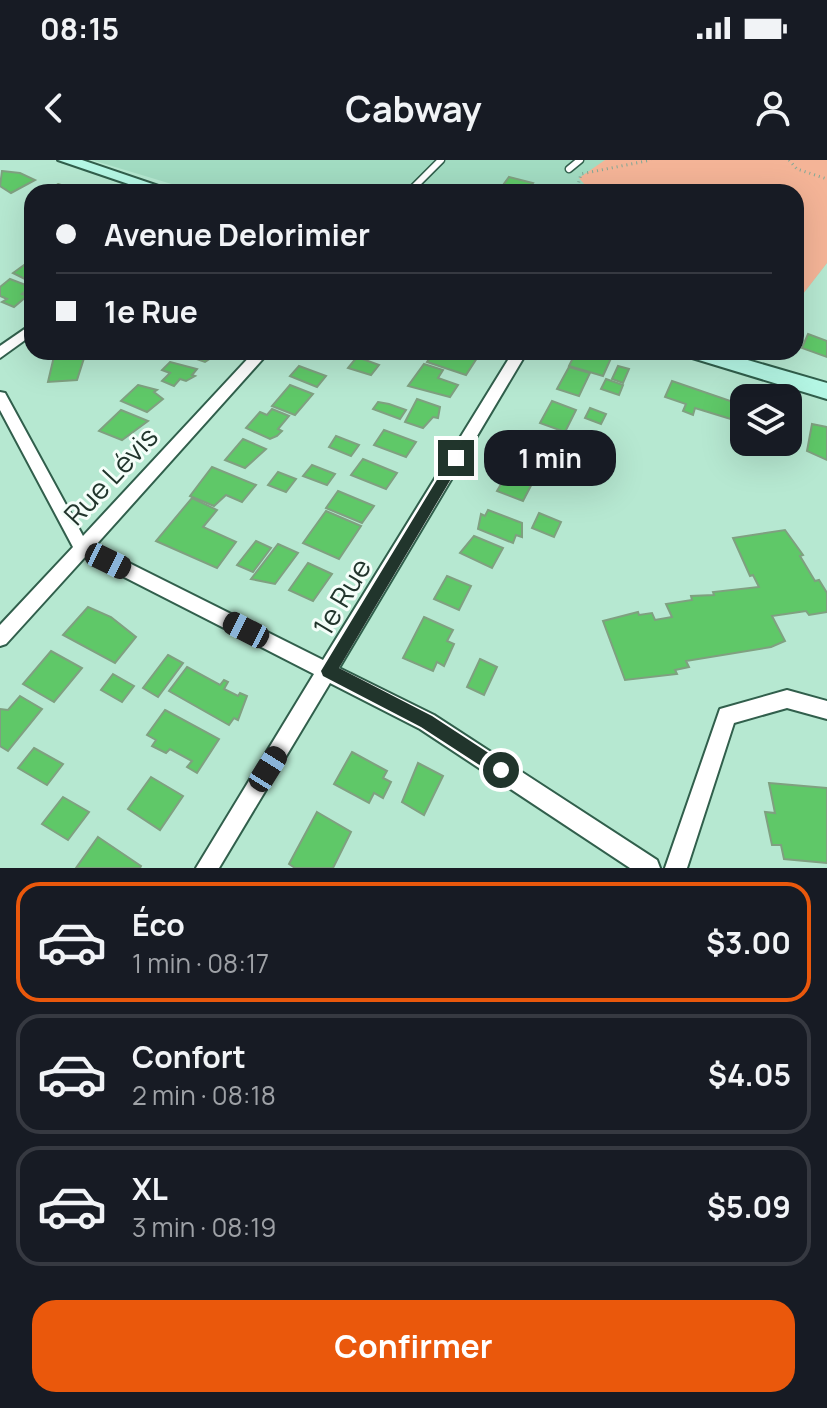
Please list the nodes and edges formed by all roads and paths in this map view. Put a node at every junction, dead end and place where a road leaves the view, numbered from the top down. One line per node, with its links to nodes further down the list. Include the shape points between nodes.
1 (66, 160): 8 (street)
2 (441, 160): 9 (lane)
3 (580, 160): 6 (lane)
4 (651, 160): 10 (path, via 581,174)
5 (789, 160): 7 (path, via 797,169)
6 (569, 169)
7 (827, 179)
8 (142, 184)
9 (417, 184)
10 (578, 184)
11 (24, 334): 12 (street)
12 (0, 353)
13 (255, 360): 18 (street, Rue Lévis)
14 (515, 360): 20 (street, 1e Rue)
15 (723, 360): 16 (street)
16 (827, 391)
17 (0, 397): 18 (street)
18 (81, 547): 19 (street, Rue Lévis); 20 (street)
19 (0, 638)
20 (329, 671): 22 (street, 1e Rue); 23 (street, via 427,722)
21 (827, 710): 24 (street, via 787,699 727,716)
22 (207, 868)
23 (649, 868)
24 (676, 868)

